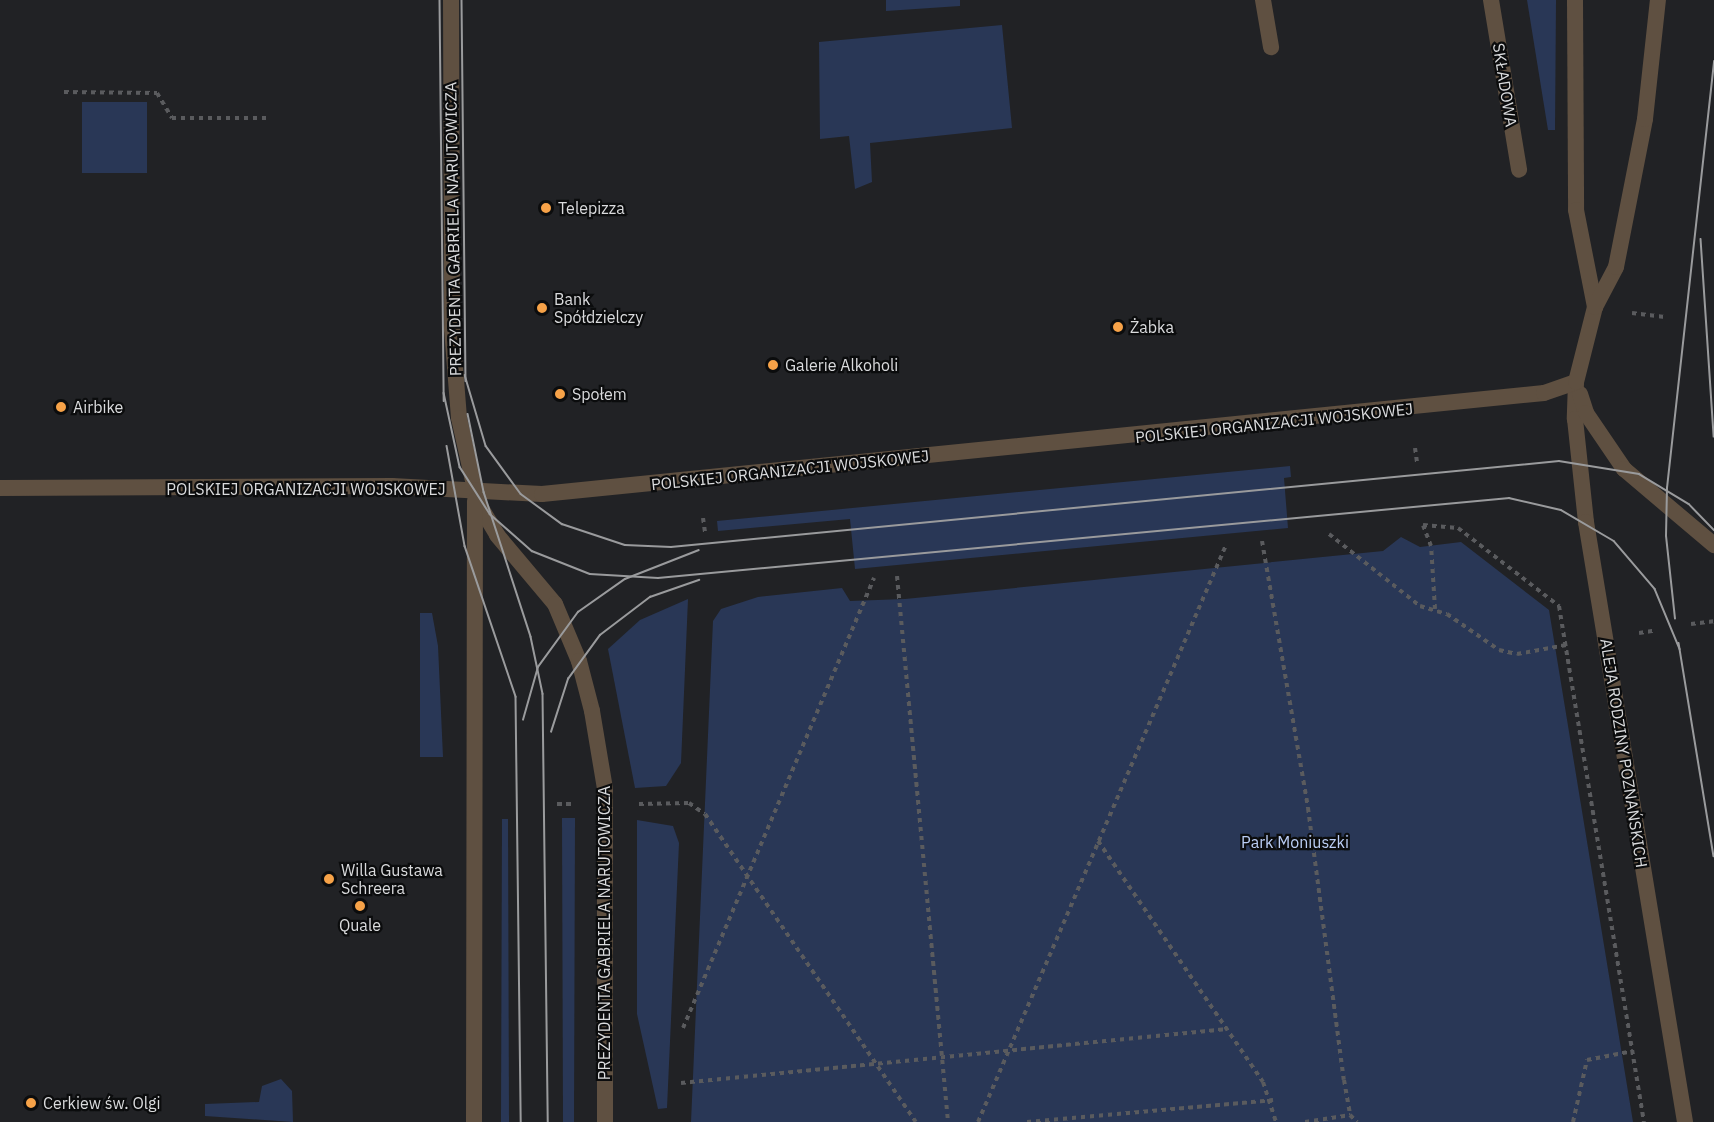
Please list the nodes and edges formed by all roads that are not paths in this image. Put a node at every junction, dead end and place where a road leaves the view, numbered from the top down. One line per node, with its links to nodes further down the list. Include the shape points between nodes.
1 (451, 0): 11 (street, PREZYDENTA GABRIELA NARUTOWICZA, via 453,343 459,418)
2 (1263, 0): 6 (street)
3 (1491, 0): 7 (street, SKŁADOWA)
4 (1658, 0): 8 (street, ALEJA RODZINY POZNAŃSKICH, via 1629,211 1616,267)
5 (1576, 4): 8 (street, ALEJA RODZINY POZNAŃSKICH, via 1576,210)
6 (1271, 47)
7 (1519, 170)
8 (1595, 307): 9 (street, ALEJA RODZINY POZNAŃSKICH)
9 (1576, 382): 11 (street, POLSKIEJ ORGANIZACJI WOJSKOWEJ, via 1507,400 562,493); 12 (street, via 1586,413 1624,469); 15 (street, ALEJA RODZINY POZNAŃSKICH, via 1575,419 1586,522)
10 (0, 488): 11 (street, POLSKIEJ ORGANIZACJI WOJSKOWEJ, via 392,486)
11 (474, 491): 13 (street, PREZYDENTA GABRIELA NARUTOWICZA); 14 (street, PREZYDENTA GABRIELA NARUTOWICZA, via 497,535 555,604 579,661 592,711 605,789)
12 (1714, 545)
13 (474, 1122)
14 (604, 1122)
15 (1685, 1122)

